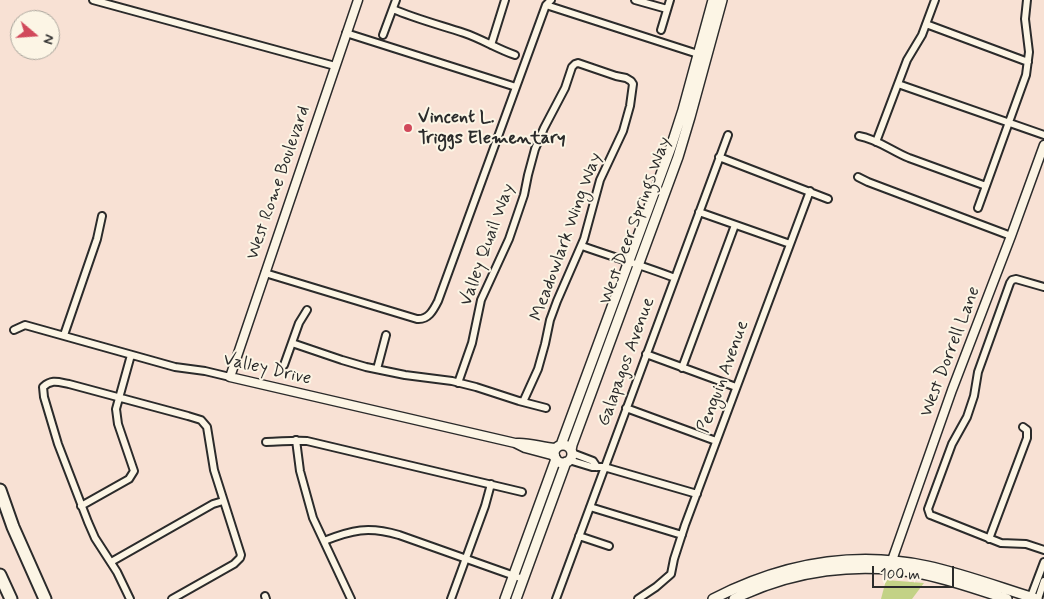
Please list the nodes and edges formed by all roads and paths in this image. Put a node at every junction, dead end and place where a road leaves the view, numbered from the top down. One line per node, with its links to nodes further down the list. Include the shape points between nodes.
1 (93, 0): 23 (street)
2 (358, 0): 16 (street, West Rome Boulevard)
3 (396, 0): 12 (street)
4 (505, 0): 18 (street)
5 (635, 0): 13 (street)
6 (670, 0): 13 (street)
7 (713, 0): 20 (main road, West Deer Springs Way)
8 (722, 0): 20 (main road, West Deer Springs Way)
9 (935, 0): 14 (street)
10 (1027, 0): 21 (street)
11 (548, 2): 20 (street); 25 (street)
12 (393, 9): 17 (street); 18 (street)
13 (667, 9): 15 (street)
14 (926, 24): 21 (street); 24 (street)
15 (661, 30)
16 (346, 33): 23 (street, West Rome Boulevard); 25 (street)
17 (383, 35)
18 (491, 45): 19 (street)
19 (515, 55)
20 (702, 56): 44 (main road, West Deer Springs Way)
21 (1028, 62): 26 (street)
22 (575, 64): 43 (street, Meadowlark Wing Way, via 626,78 633,84 624,131 600,180); 59 (street, Valley Quail Way, via 535,149 510,239 481,300 472,343)
23 (335, 66): 45 (street, West Rome Boulevard)
24 (898, 84): 26 (street); 30 (street)
25 (516, 87): 45 (street, via 438,301 428,316 416,318)
26 (1009, 123): 28 (street); 34 (street)
27 (728, 135): 32 (street, Galapagos Avenue)
28 (1044, 135)
29 (859, 136): 30 (street)
30 (876, 142): 34 (street, via 909,158)
31 (1044, 145): 41 (street, West Dorrell Lane)
32 (719, 157): 35 (street); 38 (street, Galapagos Avenue)
33 (858, 177): 41 (street)
34 (986, 186): 37 (street)
35 (810, 191): 36 (street); 42 (street, Penguin Avenue)
36 (828, 199)
37 (978, 208)
38 (699, 212): 40 (street); 46 (street, Galapagos Avenue)
39 (102, 216): 50 (street)
40 (735, 224): 42 (street); 56 (street)
41 (1011, 236): 88 (street, West Dorrell Lane)
42 (790, 244): 60 (street, Penguin Avenue)
43 (582, 246): 44 (street); 62 (street, Meadowlark Wing Way, via 557,301 538,369)
44 (634, 263): 46 (street); 69 (main road, West Deer Springs Way); 70 (main road, West Deer Springs Way)
45 (265, 273): 58 (street, West Rome Boulevard)
46 (674, 278): 53 (street, Galapagos Avenue)
47 (1044, 287): 81 (street, via 1014,279 1010,283 978,372 967,417 952,444 928,509 933,516)
48 (307, 310): 52 (street)
49 (14, 330): 50 (street, Valley Drive, via 25,325)
50 (64, 335): 54 (street, Valley Drive)
51 (386, 335): 57 (street)
52 (292, 343): 55 (street); 57 (street)
53 (646, 354): 56 (street); 64 (street, Galapagos Avenue)
54 (131, 355): 58 (street, Valley Drive); 61 (street)
55 (284, 365)
56 (682, 368): 60 (street)
57 (378, 370): 59 (street)
58 (230, 377): 69 (street, Valley Drive)
59 (458, 383): 62 (street)
60 (736, 387): 67 (street, Penguin Avenue)
61 (118, 398): 76 (street, via 204,423); 77 (street, via 116,416 134,470 129,480); 77 (street, via 59,382 43,387 52,426)
62 (523, 402): 63 (street)
63 (546, 408)
64 (626, 408): 67 (street); 71 (street, Galapagos Avenue)
65 (1023, 427): 81 (street, via 1028,434)
66 (296, 440): 68 (street); 72 (street); 82 (street, via 305,492)
67 (716, 441): 75 (street, Penguin Avenue)
68 (266, 442)
69 (557, 452): 70 (main road, via 561,462); 70 (main road, via 567,446); 90 (main road, West Deer Springs Way)
70 (570, 456): 71 (street, via 592,467); 90 (main road, West Deer Springs Way)
71 (601, 467): 75 (street); 78 (street, Galapagos Avenue)
72 (491, 484): 74 (street); 85 (street)
73 (0, 490): 95 (highway, via 12,528)
74 (522, 492)
75 (697, 494): 79 (street, Penguin Avenue)
76 (223, 500): 86 (street); 97 (street, via 240,558)
77 (81, 506): 86 (street)
78 (590, 506): 79 (street); 80 (street, Galapagos Avenue)
79 (682, 535): 103 (street, Penguin Avenue, via 670,574)
80 (579, 536): 83 (street); 102 (street, Galapagos Avenue)
81 (989, 539): 84 (street)
82 (324, 542): 85 (street, via 352,531 382,530); 98 (street)
83 (609, 546)
84 (1044, 550)
85 (465, 559): 90 (street); 99 (street)
86 (111, 562): 96 (street)
87 (1044, 562): 93 (street)
88 (890, 565): 92 (main road, via 816,572); 93 (main road, via 938,569); 104 (main road)
89 (0, 575): 94 (highway)
90 (518, 577): 100 (main road, West Deer Springs Way); 101 (main road, West Deer Springs Way)
91 (1044, 581): 93 (street)
92 (726, 597)
93 (1034, 598)
94 (10, 599)
95 (45, 599)
96 (130, 599)
97 (172, 599)
98 (351, 599)
99 (451, 599)
100 (505, 599)
101 (516, 599)
102 (556, 599)
103 (638, 599)
104 (1007, 599)

